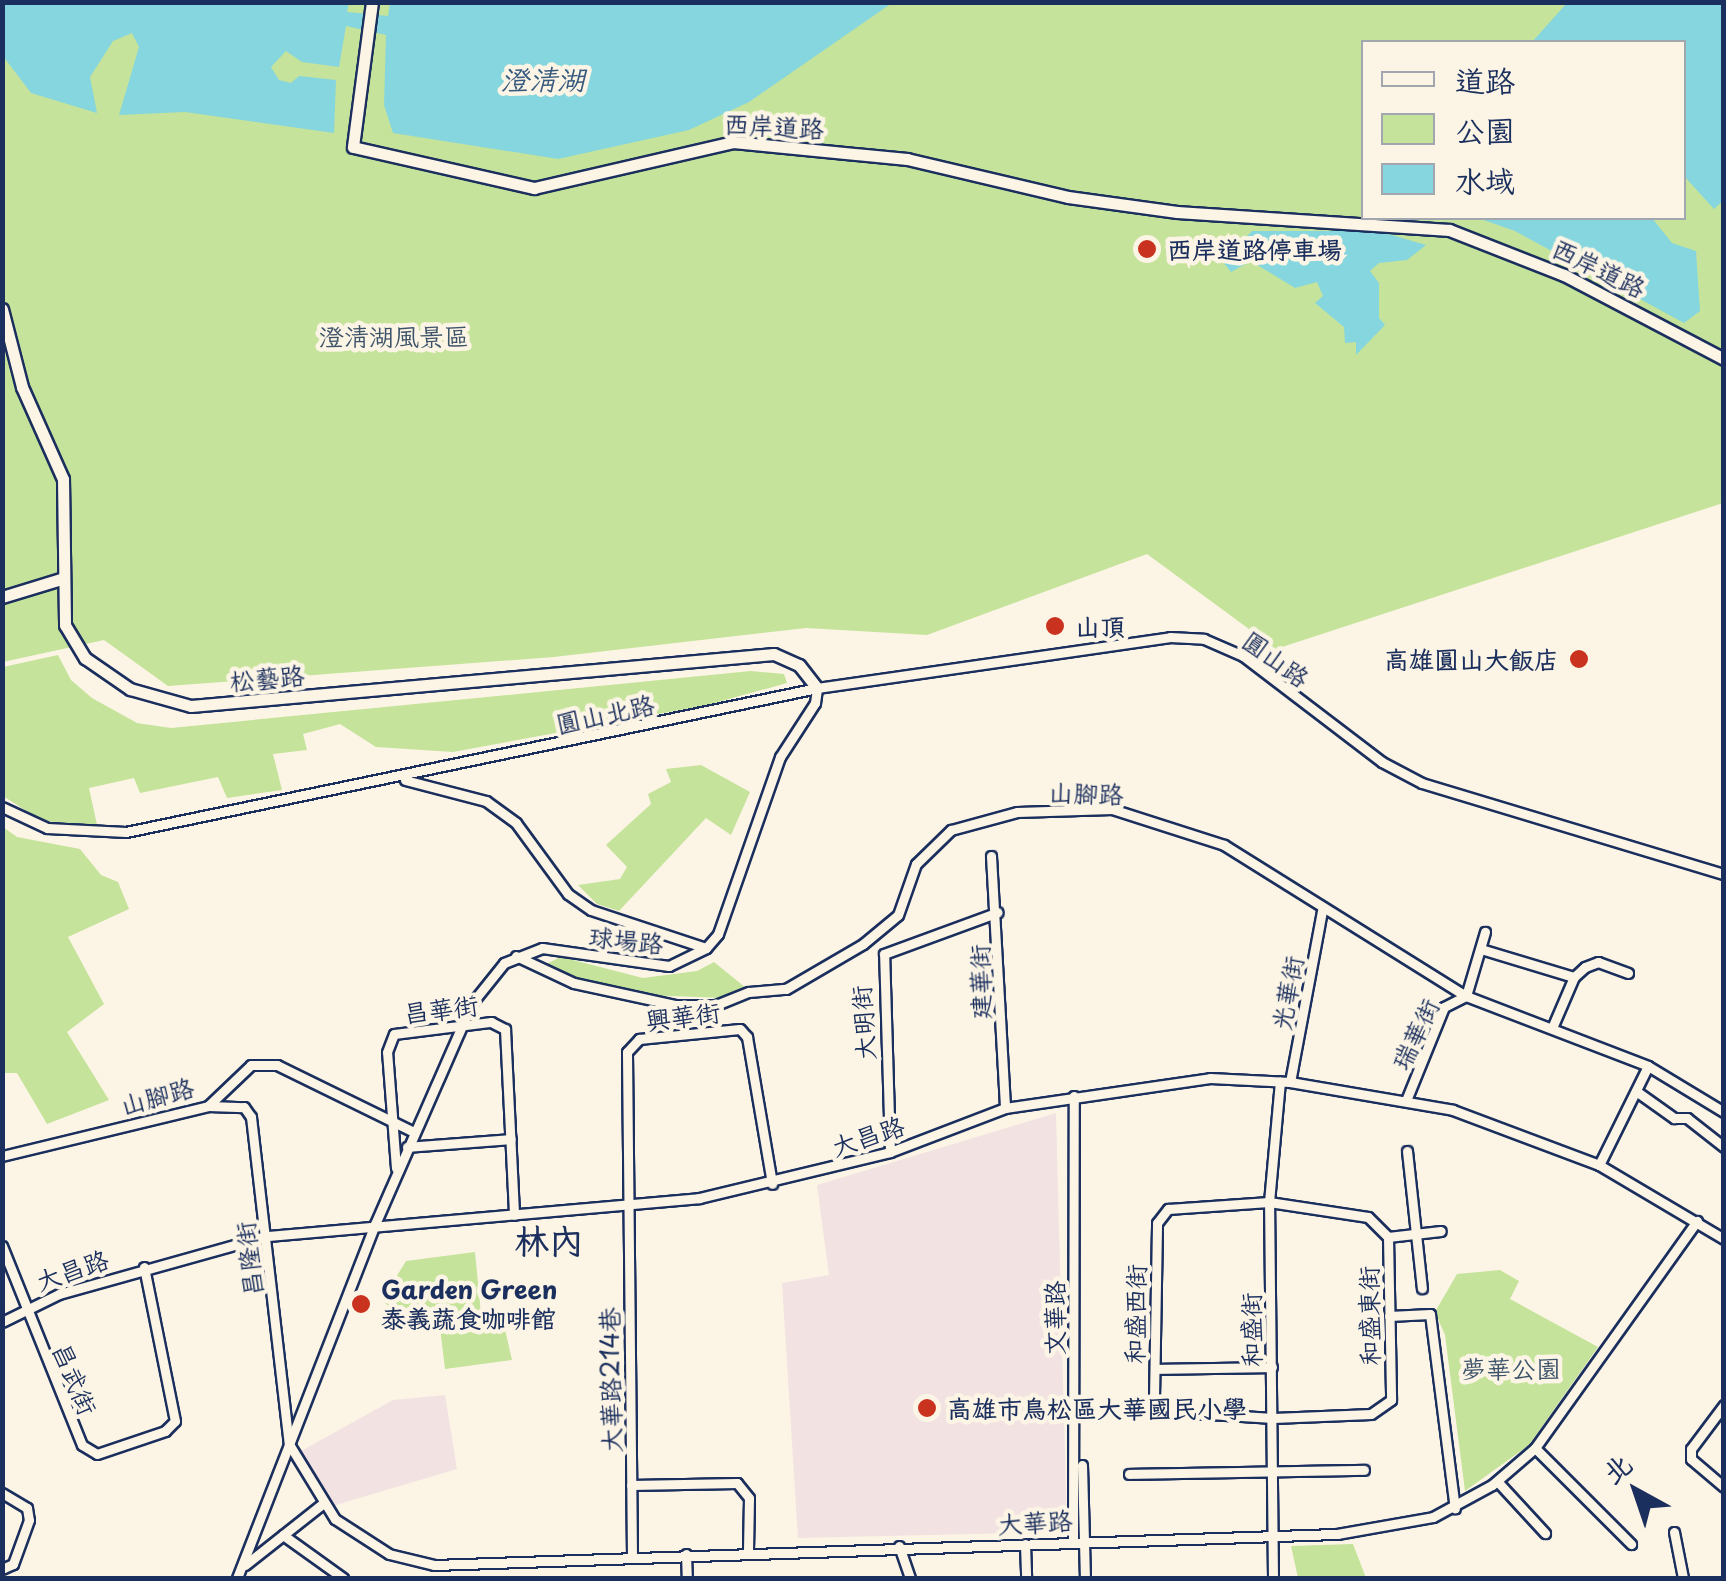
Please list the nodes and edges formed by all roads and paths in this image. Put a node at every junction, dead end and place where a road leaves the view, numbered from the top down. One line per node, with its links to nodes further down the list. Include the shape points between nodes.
1 (372, 2): 3 (street, 西岸道路, via 353,148 534,188 733,142 908,159 1068,197 1177,212 1449,230 1564,275)
2 (2, 309): 4 (street, 松藝路, via 22,387 63,479)
3 (1724, 359)
4 (65, 529): 5 (street, 松藝路); 7 (street)
5 (61, 579): 6 (street); 7 (street, 松藝路)
6 (2, 597)
7 (63, 612): 8 (street, 松藝路, via 68,635 109,677 157,700 191,706 774,654 799,665)
8 (818, 688): 9 (street, 圓山北路); 12 (street, 圓山路, via 1170,637 1204,639 1243,656 1382,762 1422,783); 16 (street, via 780,756 718,934)
9 (400, 779): 10 (street, 球場路, via 126,832 47,828); 16 (street, 球場路, via 486,801 516,823 568,894 592,910)
10 (2, 807)
11 (991, 856): 14 (street, 建華街)
12 (1724, 874)
13 (1322, 911): 18 (street, 山腳路, via 1224,845 1183,829 1112,809 1017,812 951,830 916,864 898,915 786,989 749,992 716,1005 675,1005 574,983); 21 (street, 山腳路); 25 (street, 光華街)
14 (998, 912): 30 (street, 建華街); 37 (street, 大明街, via 884,954)
15 (1486, 932): 17 (street)
16 (706, 948): 18 (street, 球場路, via 670,966 542,948)
17 (1481, 949): 20 (street); 21 (street)
18 (516, 956): 22 (street)
19 (1628, 973): 20 (street, via 1598,962)
20 (1574, 976): 23 (street)
21 (1466, 996): 23 (street, 山腳路); 28 (street, 瑞華街, via 1444,1008)
22 (460, 1021): 32 (street, 昌華街, via 394,1034 386,1052); 33 (street); 34 (street, 昌華街, via 505,1028)
23 (1552, 1028): 24 (street, 山腳路)
24 (1648, 1066): 26 (street); 31 (street, 山腳路)
25 (1285, 1082): 27 (street, 大昌路, via 1210,1078); 28 (street, 大昌路); 43 (street, 和盛街)
26 (1636, 1091): 36 (street, via 1674,1118 1688,1118); 40 (street)
27 (1074, 1096): 30 (street, 大昌路); 79 (street, 文華路)
28 (1407, 1098): 40 (street, 大昌路)
29 (208, 1106): 32 (street, 山腳路, via 251,1065 277,1064); 39 (street, 山腳路); 50 (street, 昌隆街, via 244,1107 251,1117)
30 (1005, 1108): 37 (street, 大昌路)
31 (1724, 1112)
32 (388, 1120): 33 (street, 山腳路); 41 (street, 昌華街)
33 (414, 1132): 35 (street)
34 (511, 1138): 35 (street); 45 (street, 昌華街)
35 (407, 1148): 41 (street)
36 (1724, 1148)
37 (890, 1152): 42 (street, 大昌路)
38 (1407, 1152): 49 (street)
39 (2, 1156)
40 (1599, 1164): 46 (street, 大昌路)
41 (396, 1172): 47 (street)
42 (772, 1184): 44 (street, 大昌路); 44 (street, 興華街, via 747,1037 740,1029 639,1039 628,1052)
43 (1270, 1202): 51 (street, 和盛東街, via 1368,1217); 59 (street, 和盛街); 60 (street, 和盛西街, via 1168,1209 1157,1222)
44 (627, 1204): 45 (street, 大昌路); 70 (street, 大華路214巷)
45 (514, 1216): 47 (street, 大昌路)
46 (1697, 1222): 52 (street, 大昌路); 64 (street, 大華路)
47 (375, 1224): 50 (street, 大昌路); 63 (street)
48 (1440, 1231): 49 (street)
49 (1419, 1234): 51 (street); 55 (street)
50 (267, 1236): 54 (street, 大昌路); 63 (street, 昌隆街)
51 (1388, 1237): 57 (street, 和盛東街)
52 (1724, 1239)
53 (2, 1246): 56 (street)
54 (144, 1267): 56 (street, 大昌路); 56 (street, 昌武街, via 175,1421 108,1453 82,1446)
55 (1422, 1288)
56 (23, 1310): 58 (street, 大昌路)
57 (1389, 1316): 62 (street, 和盛東街, via 1390,1400 1371,1414); 74 (street, via 1430,1314)
58 (2, 1322)
59 (1272, 1367): 60 (street); 62 (street, 和盛街)
60 (1154, 1369): 62 (street, 和盛西街, via 1161,1411)
61 (1724, 1404): 71 (street, via 1691,1449 1692,1458)
62 (1273, 1418): 68 (street, 和盛街)
63 (289, 1444): 73 (street, 大華路); 87 (street)
64 (1535, 1448): 69 (street, 大華路); 81 (street)
65 (1082, 1465): 79 (street)
66 (1364, 1470): 68 (street)
67 (1129, 1474): 68 (street)
68 (1272, 1474): 78 (street, 和盛街)
69 (1497, 1481): 74 (street, 大華路); 76 (street)
70 (631, 1485): 83 (street, via 737,1483 749,1498); 85 (street, 大華路214巷)
71 (1724, 1488)
72 (2, 1492): 86 (street, via 27,1508 29,1520 13,1564)
73 (321, 1505): 77 (street); 85 (street, 大華路, via 369,1544 423,1563)
74 (1455, 1508): 78 (street, 大華路, via 1370,1531)
75 (1674, 1532): 94 (street)
76 (1546, 1533)
77 (284, 1535): 87 (street); 88 (street)
78 (1272, 1536): 79 (street, 大華路); 93 (street, 和盛街)
79 (1078, 1540): 80 (street, 大華路); 92 (street)
80 (1025, 1544): 82 (street, 大華路); 91 (street)
81 (1631, 1544)
82 (899, 1546): 83 (street, 大華路); 90 (street)
83 (748, 1552): 84 (street, 大華路)
84 (686, 1554): 85 (street, 大華路); 89 (street)
85 (632, 1556)
86 (2, 1570)
87 (239, 1573)
88 (344, 1578)
89 (687, 1578)
90 (910, 1578)
91 (1026, 1578)
92 (1085, 1578)
93 (1273, 1578)
94 (1683, 1578)

